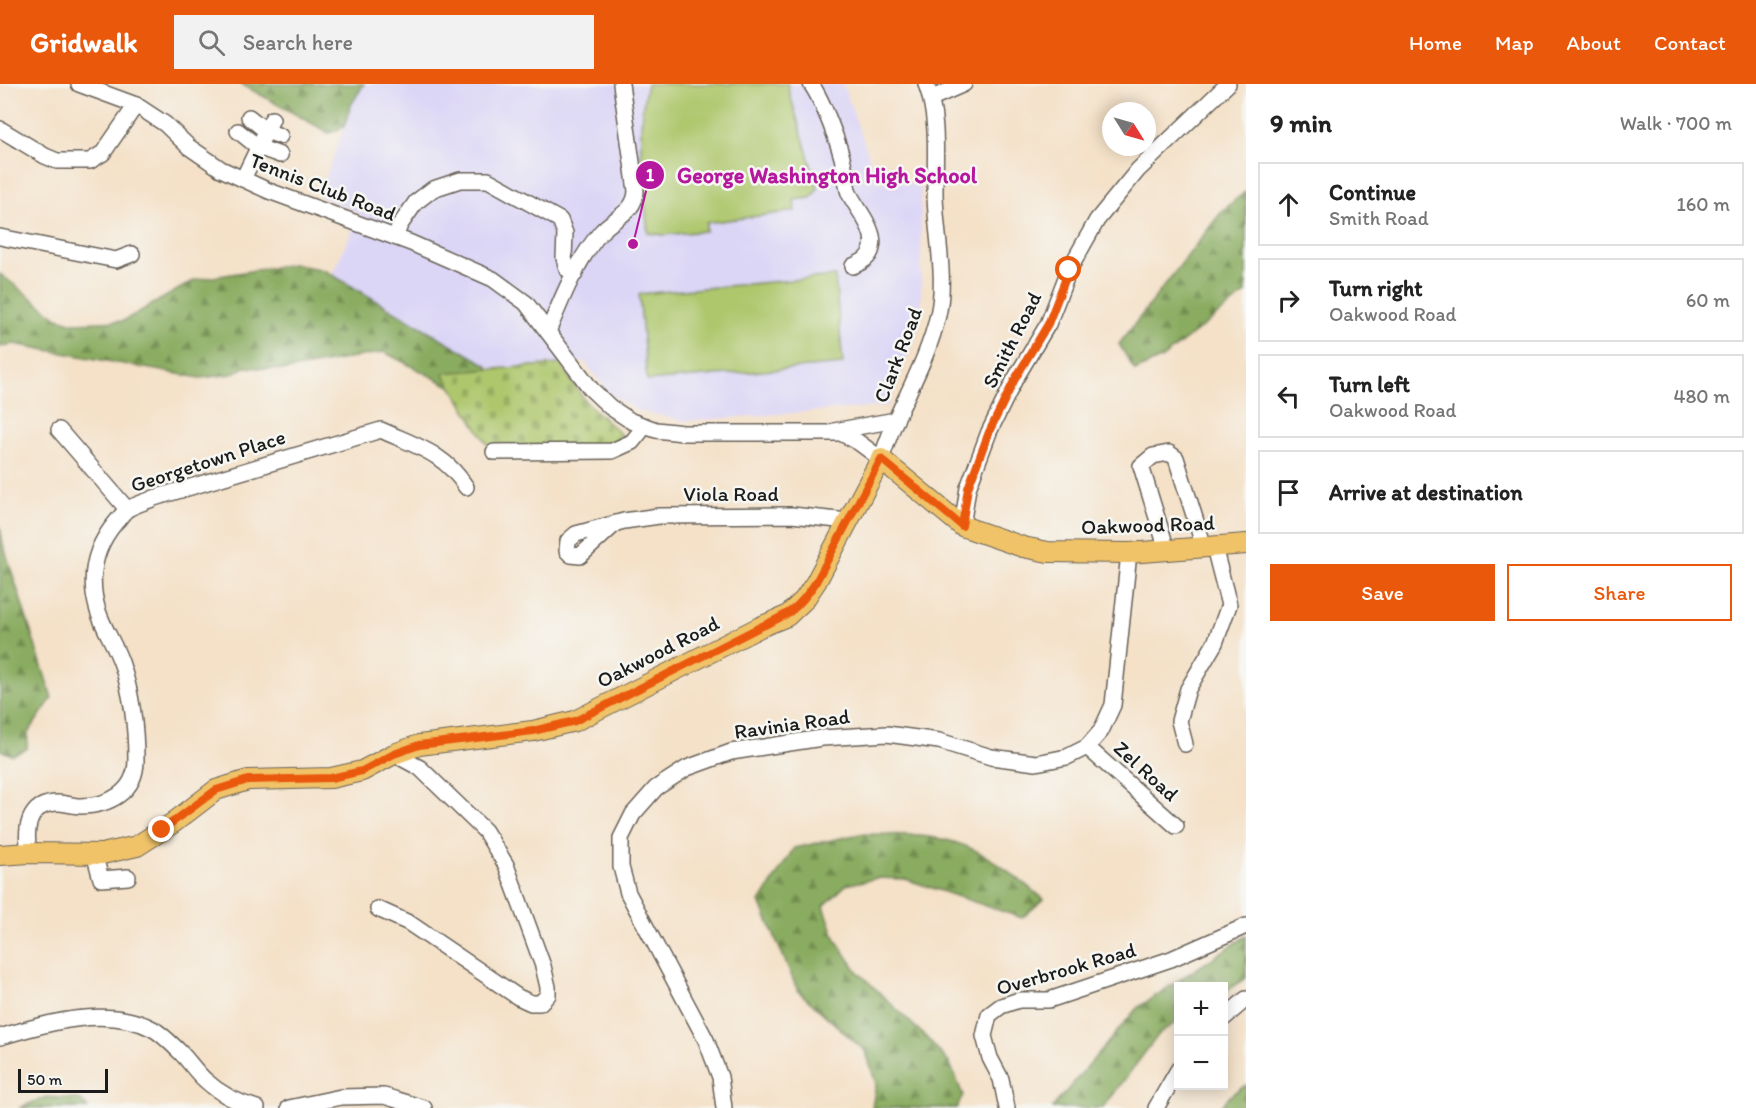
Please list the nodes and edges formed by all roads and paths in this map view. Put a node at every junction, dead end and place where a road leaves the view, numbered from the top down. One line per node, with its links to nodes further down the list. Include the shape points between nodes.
1 (79, 84): 7 (street, Tennis Club Road)
2 (621, 84): 18 (street, via 635,201 602,231)
3 (812, 84): 17 (street, via 844,165 849,192 873,240 866,260)
4 (964, 84): 6 (street)
5 (1228, 84): 30 (street, Smith Road, via 1137,170 1097,220 1069,270 1048,324 989,432 968,488)
6 (929, 91): 20 (street, Clark Road, via 941,268 939,314)
7 (136, 105): 9 (street, via 103,153 90,161 57,161); 13 (street, Tennis Club Road, via 220,169)
8 (249, 117): 11 (street, via 273,128)
9 (0, 129)
10 (238, 131): 11 (street)
11 (258, 147): 12 (street); 13 (street)
12 (280, 155)
13 (243, 179): 15 (street, Tennis Club Road)
14 (0, 237): 16 (street, via 116,260)
15 (395, 237): 18 (street, via 416,202 433,189 460,180 488,180 560,220 565,233 564,258 567,268); 19 (street, Tennis Club Road, via 493,279 526,303)
16 (132, 254)
17 (853, 266)
18 (575, 274): 19 (street)
19 (548, 332): 21 (street, Tennis Club Road, via 591,389 610,407)
20 (896, 420): 23 (street, Tennis Club Road); 25 (street, Clark Road)
21 (645, 426): 23 (street, Tennis Club Road, via 683,433); 24 (street, via 632,441 612,451)
22 (59, 430): 27 (street)
23 (828, 432): 25 (street, Tennis Club Road, via 842,433)
24 (494, 452)
25 (881, 459): 28 (main road, Oakwood Road); 30 (main road, Oakwood Road)
26 (466, 487): 27 (street, Georgetown Place, via 443,459 381,430)
27 (127, 509): 39 (street, Georgetown Place, via 108,531 95,556 92,582 98,612 122,664 133,711 136,763 130,787 112,800 81,806 56,803 39,808 30,818 26,834)
28 (847, 521): 29 (street, Viola Road, via 759,515 659,516); 37 (main road, Oakwood Road, via 816,582 787,616 575,721 533,731 419,745)
29 (616, 523)
30 (962, 526): 34 (main road, Oakwood Road, via 1048,552)
31 (1246, 544): 32 (main road, Oakwood Road)
32 (1209, 547): 33 (main road, Oakwood Road); 33 (street, via 1176,459 1169,453 1153,456 1141,466); 35 (street, via 1229,605 1215,643 1188,689 1179,721)
33 (1167, 550): 34 (main road, Oakwood Road)
34 (1129, 553): 36 (street, via 1113,705 1101,731)
35 (1185, 744)
36 (1087, 747): 38 (street, Zel Road); 52 (street, Ravinia Road, via 1067,757 1036,763 991,757 939,741 887,734 822,738 731,752 687,768 656,788 633,814 621,838 621,867 628,893 706,1040 720,1077)
37 (394, 754): 40 (main road, Oakwood Road, via 362,771 331,778 248,780 216,790 137,846); 43 (street, via 420,768 485,831 506,865 530,926 548,995 540,1003 518,997 409,923)
38 (1176, 826)
39 (28, 853): 40 (main road, Oakwood Road); 41 (main road, Oakwood Road)
40 (94, 854): 42 (street, via 101,879)
41 (0, 855)
42 (128, 877)
43 (378, 909)
44 (1246, 926): 53 (street, Overbrook Road, via 1171,959 1050,1000 1019,1000 988,1015 984,1035)
45 (1246, 999): 46 (street)
46 (1228, 1015)
47 (0, 1037): 49 (street, via 42,1024 93,1017 130,1020 154,1029 227,1097)
48 (1174, 1078): 54 (street)
49 (257, 1108)
50 (289, 1108): 51 (street, via 341,1097 384,1096)
51 (424, 1108)
52 (723, 1108)
53 (1007, 1108)
54 (1156, 1108)

